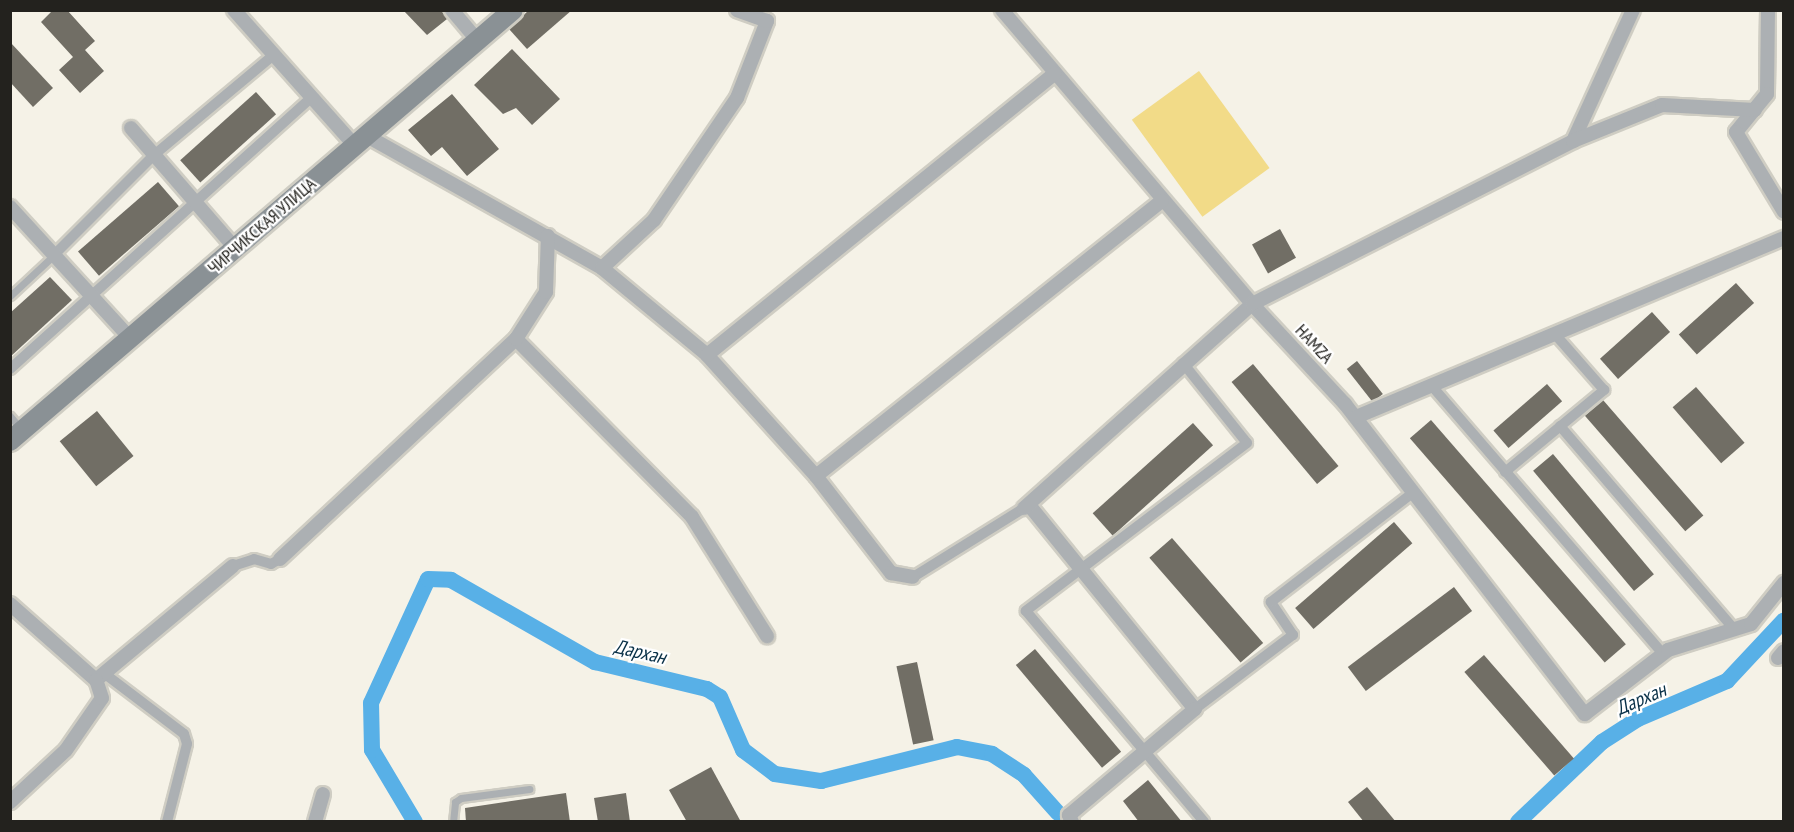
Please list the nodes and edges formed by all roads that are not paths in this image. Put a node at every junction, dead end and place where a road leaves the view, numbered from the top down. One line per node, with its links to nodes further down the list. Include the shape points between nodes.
1 (234, 10): 9 (street)
2 (452, 10): 8 (street)
3 (513, 10): 8 (main road, ЧИРЧИКСКАЯ УЛИЦА)
4 (737, 10): 25 (street, via 767,21 737,98 654,220)
5 (1002, 10): 10 (street, HAMZA)
6 (1633, 10): 15 (street)
7 (1768, 10): 12 (street, via 1770,80)
8 (478, 41): 14 (main road, ЧИРЧИКСКАЯ УЛИЦА)
9 (275, 54): 11 (street); 16 (street)
10 (1054, 74): 17 (street, HAMZA); 32 (street)
11 (312, 97): 14 (street); 18 (street)
12 (1755, 110): 15 (street, via 1662,105); 20 (street, via 1736,132)
13 (131, 128): 16 (street)
14 (361, 141): 21 (street); 23 (main road, ЧИРЧИКСКАЯ УЛИЦА)
15 (1573, 141): 28 (street)
16 (154, 155): 18 (street); 24 (street)
17 (1162, 201): 28 (street, HAMZA); 40 (street)
18 (194, 202): 23 (street); 26 (street)
19 (10, 207): 24 (street)
20 (1784, 212)
21 (548, 236): 25 (street); 31 (street, via 546,292)
22 (1784, 238): 29 (street)
23 (235, 248): 30 (main road, ЧИРЧИКСКАЯ УЛИЦА)
24 (54, 255): 26 (street); 27 (lane)
25 (602, 268): 32 (street)
26 (92, 294): 30 (street); 34 (street)
27 (10, 296)
28 (1252, 304): 33 (street); 36 (street, HAMZA)
29 (1554, 333): 35 (street); 37 (street, via 1604,390)
30 (130, 339): 38 (main road, ЧИРЧИКСКАЯ УЛИЦА)
31 (516, 339): 43 (street); 50 (street, via 692,517)
32 (707, 355): 40 (street)
33 (1183, 363): 42 (street); 45 (street, via 1247,443)
34 (10, 369)
35 (1431, 385): 36 (street); 39 (street)
36 (1356, 417): 41 (street, HAMZA)
37 (1560, 426): 39 (street); 49 (street)
38 (15, 429)
39 (1505, 472): 51 (street)
40 (816, 476): 46 (street, via 891,573)
41 (1414, 492): 49 (street, HAMZA, via 1585,714 1668,650); 53 (street, via 1271,603 1293,635)
42 (1027, 506): 45 (street); 46 (street)
43 (280, 559): 44 (street, via 272,564 254,559)
44 (233, 566): 52 (street)
45 (1080, 571): 53 (street); 54 (street, via 1026,611)
46 (913, 577)
47 (1784, 583): 49 (street, via 1750,624)
48 (10, 604): 52 (street)
49 (1734, 629)
50 (767, 636)
51 (1659, 649)
52 (100, 677): 57 (street, via 102,698 66,750); 58 (street, via 184,734 188,744)
53 (1195, 709): 54 (street)
54 (1142, 752): 61 (street, via 1069,815); 62 (street)
55 (529, 789): 60 (lane, via 461,798 455,802)
56 (323, 794): 59 (street)
57 (10, 802)
58 (167, 822)
59 (315, 822)
60 (453, 822)
61 (1072, 822)
62 (1204, 822)

